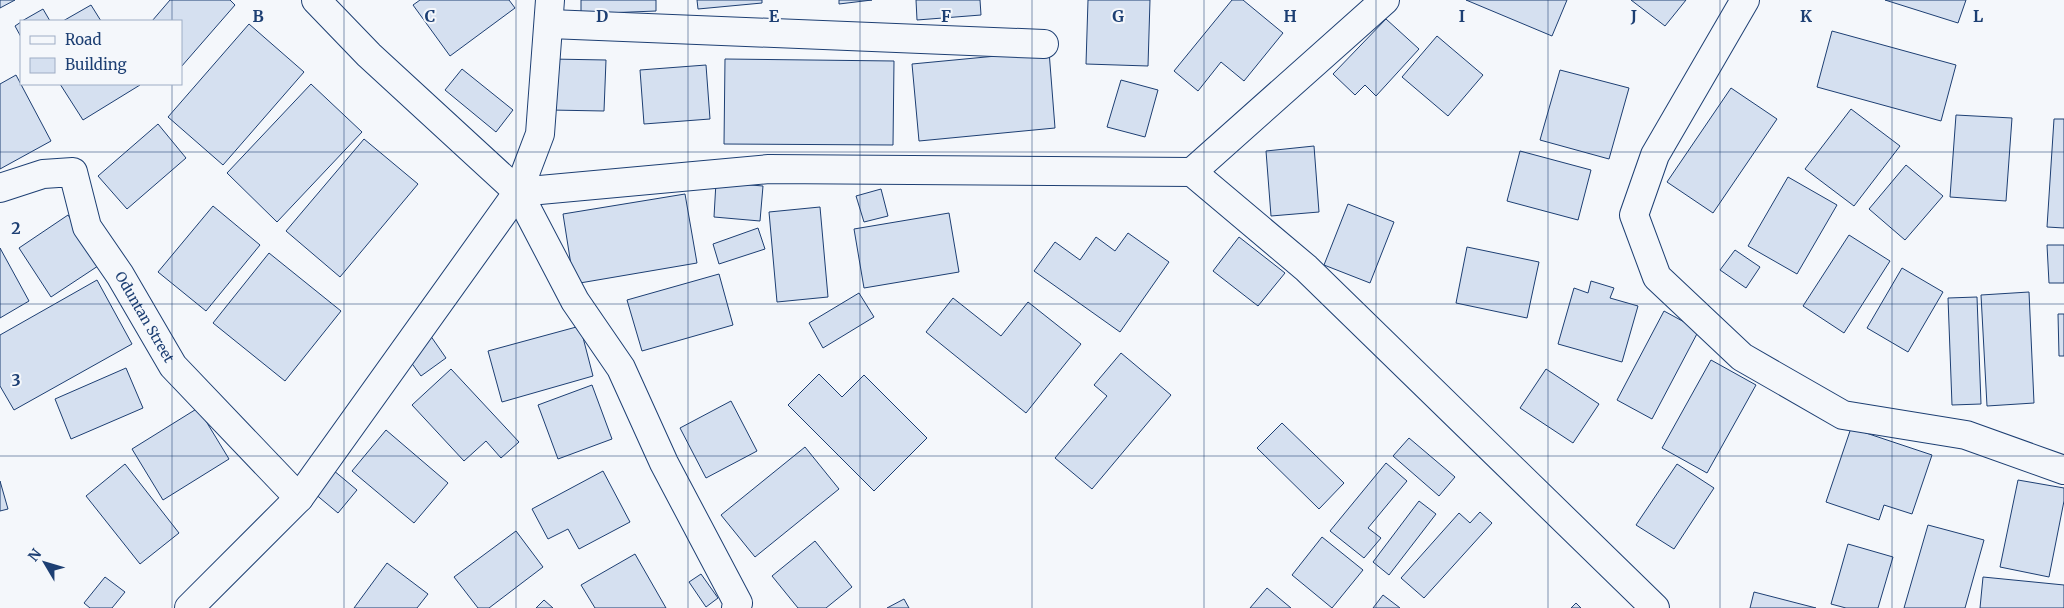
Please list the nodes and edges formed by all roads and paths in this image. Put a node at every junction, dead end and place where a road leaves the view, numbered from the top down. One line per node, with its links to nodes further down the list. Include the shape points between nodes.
1 (316, 0): 8 (street, via 369,55)
2 (1385, 0): 6 (street)
3 (1745, 0): 9 (street, via 1655,155 1634,215 1656,277 1742,357 1843,415 1966,435)
4 (550, 12): 5 (street); 8 (street, via 540,134)
5 (1044, 44)
6 (1192, 172): 8 (street, via 769,169); 13 (street, via 1306,268)
7 (0, 188): 10 (street, Oduntan Street, via 43,174 72,172 87,227 120,275 173,366)
8 (518, 192): 10 (street); 12 (street, via 575,301 621,368 664,463 738,603)
9 (2064, 470)
10 (299, 498): 11 (street)
11 (189, 608)
12 (736, 608)
13 (1655, 608)

